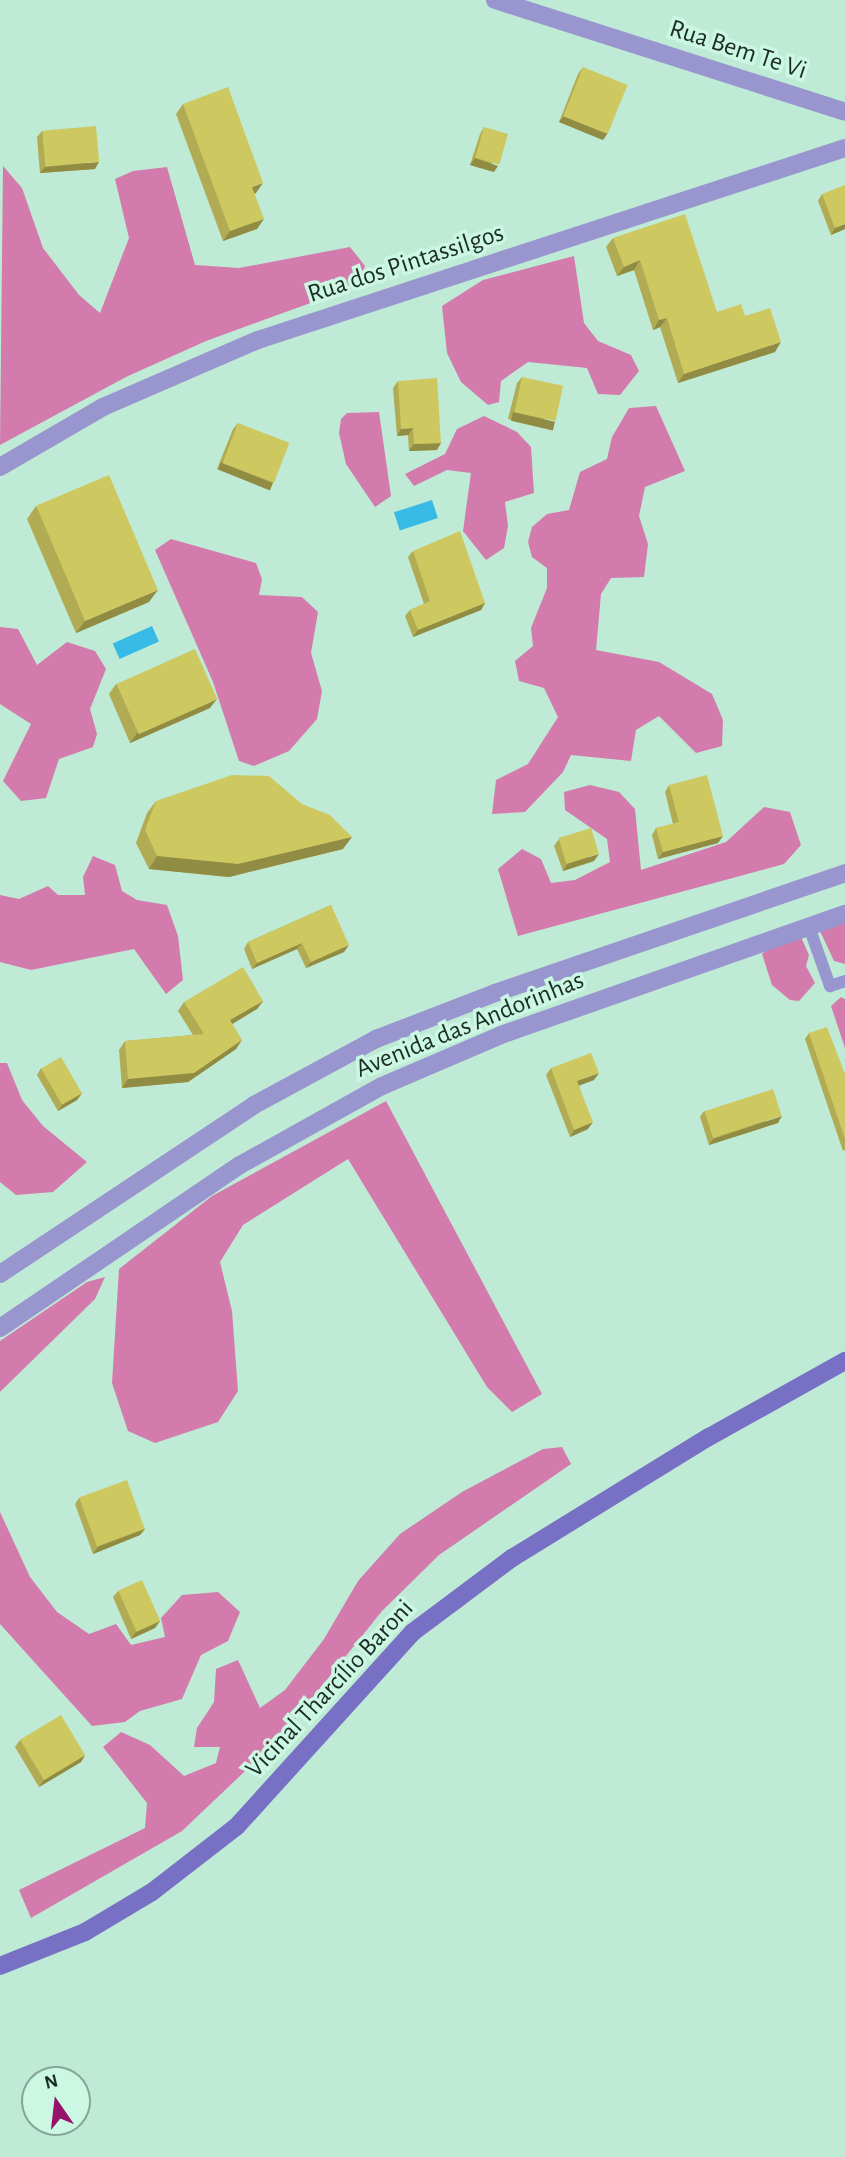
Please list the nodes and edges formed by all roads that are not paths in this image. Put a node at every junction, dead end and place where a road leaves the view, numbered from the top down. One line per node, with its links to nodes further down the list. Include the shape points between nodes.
1 (495, 0): 2 (street, Rua Bem Te Vi)
2 (845, 112)
3 (845, 148): 4 (street, Rua dos Pintassilgos, via 258,340 103,407)
4 (0, 467)
5 (845, 873): 9 (street, Avenida das Andorinhas, via 495,993 376,1039 254,1105)
6 (845, 914): 7 (street, Avenida das Andorinhas)
7 (809, 927): 8 (lane, via 830,986); 10 (street, Avenida das Andorinhas, via 501,1035 382,1086 240,1165)
8 (845, 981)
9 (0, 1274)
10 (0, 1328)
11 (845, 1361): 12 (main road, Vicinal Tharcílio Baroni, via 709,1437 512,1558 413,1632 237,1826 152,1892 85,1932)
12 (0, 1966)

